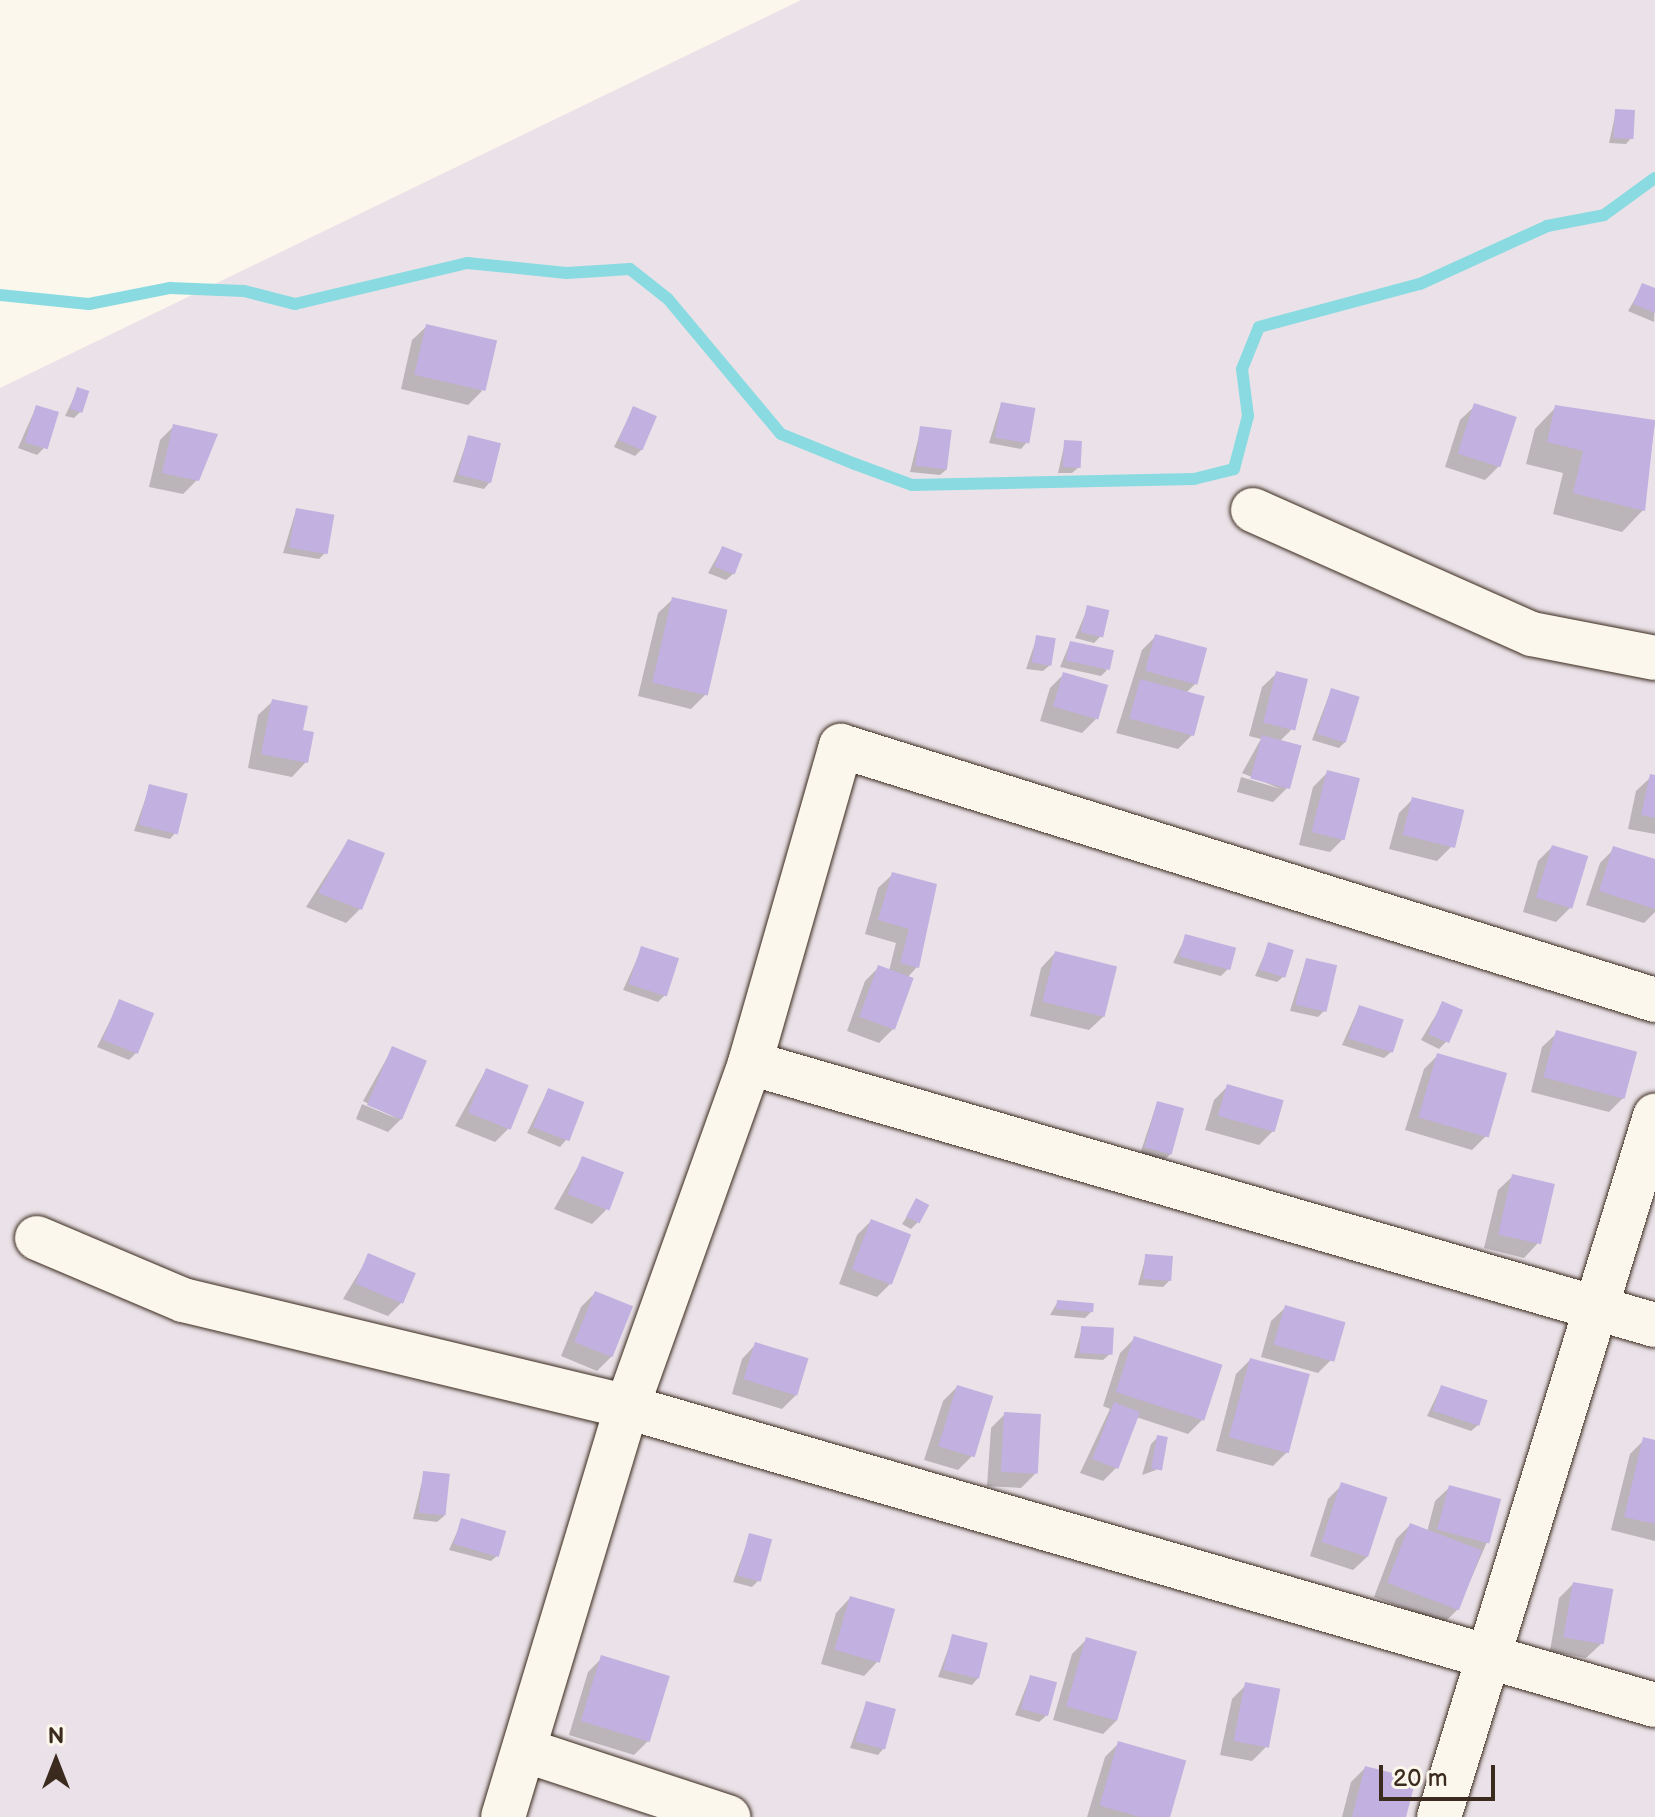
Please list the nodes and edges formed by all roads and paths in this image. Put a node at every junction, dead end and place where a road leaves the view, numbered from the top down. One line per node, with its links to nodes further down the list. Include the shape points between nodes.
1 (1253, 510): 2 (street, via 1532,634)
2 (1655, 658)
3 (1655, 1000): 4 (street, via 841,746)
4 (750, 1063): 7 (street); 9 (street)
5 (1655, 1116): 7 (street)
6 (37, 1238): 9 (street, via 183,1300)
7 (1596, 1307): 8 (street); 10 (street)
8 (1655, 1325)
9 (627, 1407): 10 (street); 12 (street)
10 (1488, 1657): 11 (street); 15 (street)
11 (1655, 1705)
12 (527, 1751): 13 (street); 14 (street)
13 (503, 1817)
14 (728, 1817)
15 (1439, 1817)

